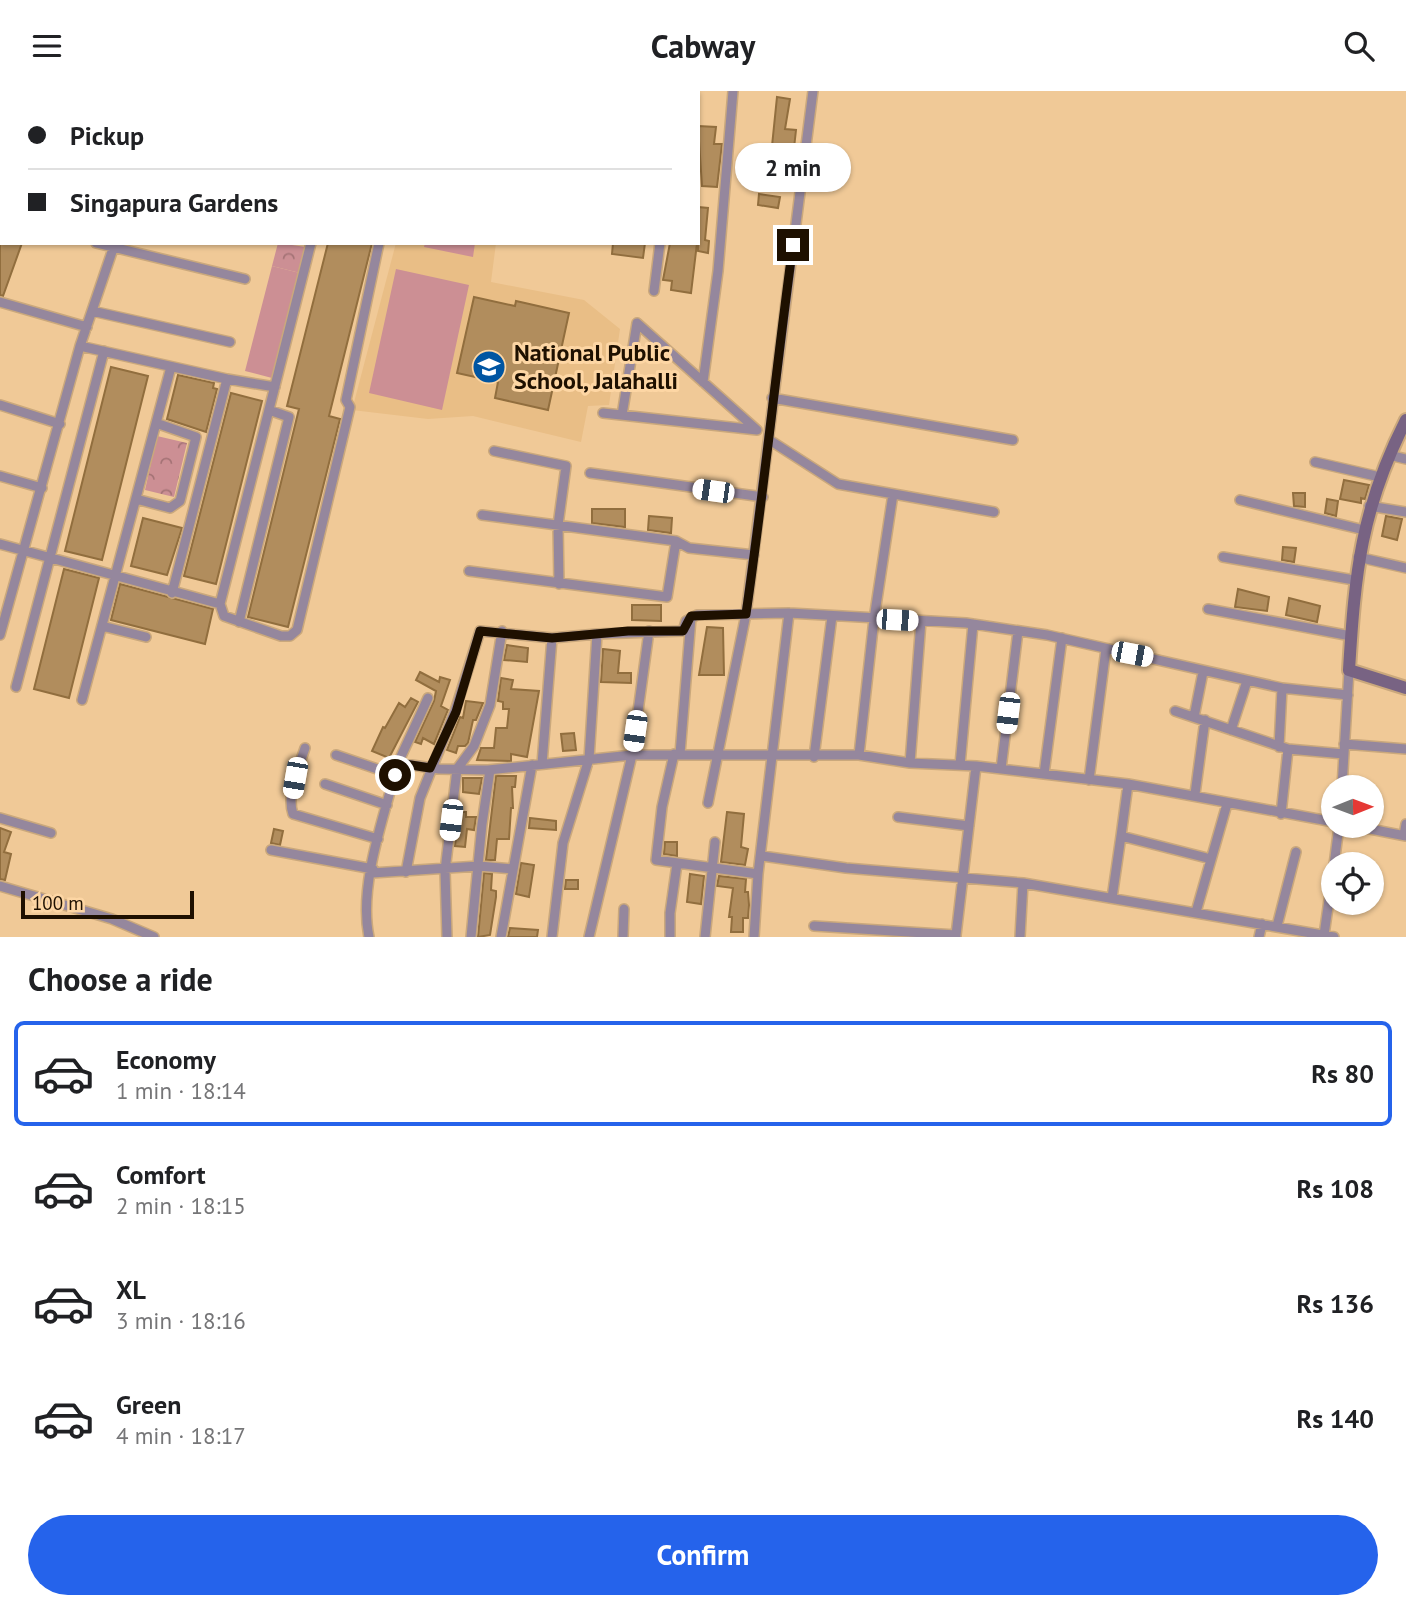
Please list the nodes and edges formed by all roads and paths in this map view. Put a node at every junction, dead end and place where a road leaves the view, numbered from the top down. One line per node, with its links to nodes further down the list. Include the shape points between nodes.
1 (733, 91): 17 (street, via 718,271)
2 (813, 91): 19 (street)
3 (310, 245): 18 (street)
4 (379, 245): 70 (street, via 346,400 350,407 298,630 281,636)
5 (660, 245): 8 (street)
6 (114, 246): 7 (street); 10 (street)
7 (245, 279)
8 (654, 291)
9 (0, 302): 11 (street)
10 (92, 311): 11 (street); 12 (street)
11 (87, 327): 13 (street)
12 (230, 342)
13 (80, 346): 14 (street); 26 (street)
14 (104, 351): 15 (street); 54 (street)
15 (171, 367): 16 (street); 25 (street)
16 (227, 379): 18 (street); 60 (street)
17 (703, 382): 23 (street, via 637,323); 27 (street)
18 (275, 387): 21 (street)
19 (772, 398): 28 (street); 29 (street)
20 (0, 405): 26 (street)
21 (269, 409): 61 (street); 70 (street, via 289,417)
22 (603, 413): 23 (street)
23 (622, 415): 27 (street)
24 (1406, 420): 31 (street)
25 (156, 423): 40 (street); 40 (street, via 196,437 180,501 170,508)
26 (60, 424): 37 (street)
27 (757, 430): 28 (street)
28 (770, 436): 38 (street, via 838,484); 39 (street)
29 (1013, 440)
30 (494, 451): 46 (street, via 566,466)
31 (1389, 455): 32 (street); 36 (street)
32 (1406, 459)
33 (1315, 462): 36 (street)
34 (590, 473): 39 (street)
35 (0, 476): 37 (street)
36 (1380, 477): 42 (street)
37 (42, 488): 50 (street)
38 (893, 494): 43 (street); 68 (street)
39 (763, 497): 51 (street)
40 (136, 499): 57 (street)
41 (1240, 500): 47 (street)
42 (1369, 506): 44 (street); 47 (street)
43 (994, 512)
44 (1406, 512)
45 (481, 515): 46 (street)
46 (558, 525): 48 (street); 59 (street)
47 (1364, 530): 53 (street)
48 (676, 541): 51 (street, via 689,548); 59 (street, via 667,597)
49 (0, 544): 50 (street)
50 (26, 551): 54 (street); 63 (street)
51 (754, 555): 65 (street)
52 (1223, 557): 58 (street)
53 (1359, 557): 55 (street); 58 (street)
54 (51, 558): 57 (street); 86 (street)
55 (1406, 568)
56 (469, 571): 59 (street)
57 (116, 577): 60 (street); 72 (street)
58 (1354, 580): 79 (street)
59 (559, 584)
60 (172, 593): 61 (street)
61 (220, 604): 70 (street, via 224,617)
62 (1208, 609): 79 (street)
63 (3, 613): 77 (street)
64 (789, 613): 65 (street); 67 (street); 104 (street)
65 (746, 614): 66 (street); 100 (street)
66 (691, 616): 74 (street, via 683,631); 101 (street)
67 (832, 616): 68 (street); 106 (street)
68 (874, 619): 69 (street); 105 (street)
69 (921, 621): 71 (street); 109 (street)
70 (239, 622)
71 (973, 624): 75 (street); 112 (street)
72 (102, 626): 78 (street); 91 (street)
73 (502, 631): 80 (street); 114 (street, via 480,631 456,712); 115 (street, via 490,705 474,746)
74 (649, 631): 76 (street); 103 (street)
75 (1018, 631): 81 (street); 116 (street)
76 (597, 634): 80 (street); 107 (street)
77 (0, 635)
78 (146, 636)
79 (1351, 636): 83 (street)
80 (552, 638): 110 (street)
81 (1062, 638): 82 (street); 118 (street)
82 (1106, 649): 84 (street); 121 (street)
83 (1349, 670): 88 (street); 89 (street)
84 (1203, 672): 85 (street); 93 (street)
85 (1247, 681): 87 (street); 95 (street)
86 (16, 687)
87 (1282, 688): 89 (street); 97 (street)
88 (1406, 688)
89 (1348, 695): 98 (street)
90 (428, 698): 108 (street)
91 (82, 700)
92 (1175, 711): 93 (street)
93 (1194, 717): 94 (street)
94 (1205, 720): 95 (street); 124 (street)
95 (1231, 730): 97 (street)
96 (305, 748): 138 (street, via 295,778 293,814)
97 (1284, 748): 98 (street); 128 (street)
98 (1344, 749): 99 (street); 120 (street)
99 (1406, 750)
100 (719, 753): 101 (street); 104 (street); 125 (street)
101 (677, 754): 103 (street); 144 (street, via 662,807 656,860)
102 (336, 755): 119 (street)
103 (632, 755): 107 (street); 172 (street)
104 (772, 755): 106 (street); 142 (street)
105 (859, 755): 106 (street); 109 (street)
106 (814, 757)
107 (589, 759): 110 (street); 171 (street, via 563,843)
108 (398, 763): 114 (street); 119 (street)
109 (910, 763): 112 (street)
110 (542, 764): 111 (street)
111 (532, 765): 117 (street); 147 (street)
112 (960, 765): 113 (street)
113 (976, 766): 116 (street); 133 (street)
114 (430, 768): 115 (street); 150 (street, via 411,834)
115 (457, 769): 117 (street); 149 (street)
116 (1001, 769): 118 (street)
117 (490, 770): 145 (street)
118 (1044, 774): 121 (street)
119 (395, 775): 127 (street)
120 (1343, 775)
121 (1089, 780): 123 (street)
122 (325, 784): 127 (street)
123 (1128, 784): 124 (street); 136 (street)
124 (1195, 794): 126 (street)
125 (708, 803)
126 (1227, 804): 128 (street); 143 (street)
127 (387, 805): 138 (street)
128 (1281, 814): 131 (street)
129 (898, 817): 133 (street)
130 (0, 818): 135 (street)
131 (1321, 820)
132 (1406, 824): 137 (street)
133 (968, 826): 152 (street)
134 (1384, 832): 137 (street)
135 (51, 833)
136 (1121, 836): 143 (street); 155 (street)
137 (1405, 836)
138 (378, 839): 148 (street)
139 (715, 842): 146 (street)
140 (271, 850): 148 (street)
141 (1296, 852): 161 (street)
142 (762, 856): 151 (street); 152 (street)
143 (1211, 859): 157 (street)
144 (677, 864): 146 (street); 174 (street)
145 (479, 866): 147 (street); 149 (street); 169 (street)
146 (713, 867): 151 (street); 175 (street)
147 (513, 869): 170 (street)
148 (372, 871): 150 (street); 167 (street, via 366,924)
149 (445, 871): 150 (street); 168 (street)
150 (406, 872)
151 (758, 874): 176 (street)
152 (964, 879): 153 (street); 164 (street)
153 (1023, 883): 155 (street); 177 (street)
154 (0, 886): 166 (street, via 112,919)
155 (1112, 898): 157 (street)
156 (624, 909): 173 (street)
157 (1196, 912): 159 (street)
158 (1330, 915): 165 (street)
159 (1262, 924): 161 (street); 178 (street)
160 (814, 926): 162 (street)
161 (1277, 926): 163 (street)
162 (865, 933): 164 (street)
163 (1305, 934): 165 (street)
164 (956, 936)
165 (1329, 936)
166 (154, 937)
167 (369, 937)
168 (447, 937)
169 (471, 937)
170 (501, 937)
171 (552, 937)
172 (589, 937)
173 (623, 937)
174 (670, 937)
175 (705, 937)
176 (754, 937)
177 (1020, 937)
178 (1259, 937)

